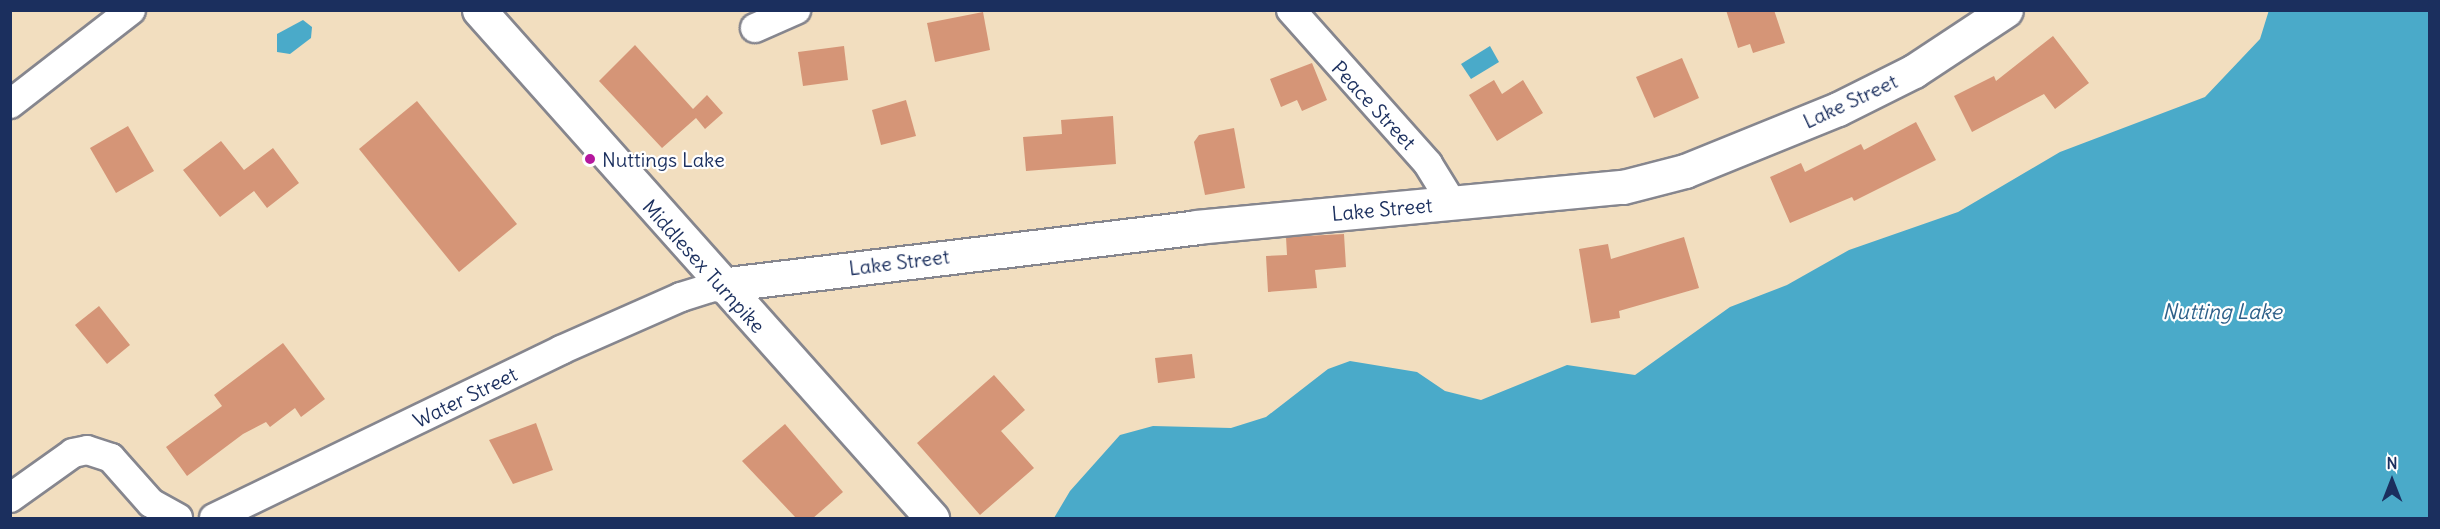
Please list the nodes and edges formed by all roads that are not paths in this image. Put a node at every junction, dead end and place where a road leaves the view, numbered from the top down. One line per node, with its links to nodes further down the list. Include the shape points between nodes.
1 (131, 10): 7 (street)
2 (479, 10): 9 (street, Middlesex Turnpike)
3 (796, 10): 6 (street)
4 (1291, 10): 8 (street, Peace Street, via 1428,164)
5 (2006, 10): 8 (street, Lake Street, via 1914,71 1685,171 1623,187)
6 (755, 28)
7 (10, 104)
8 (1452, 202): 9 (street, Lake Street, via 1119,235)
9 (720, 285): 12 (street, Water Street, via 561,350); 13 (street, Middlesex Turnpike)
10 (10, 498): 11 (street, via 73,453 87,450 111,458 151,503)
11 (178, 519)
12 (214, 519)
13 (932, 519)

